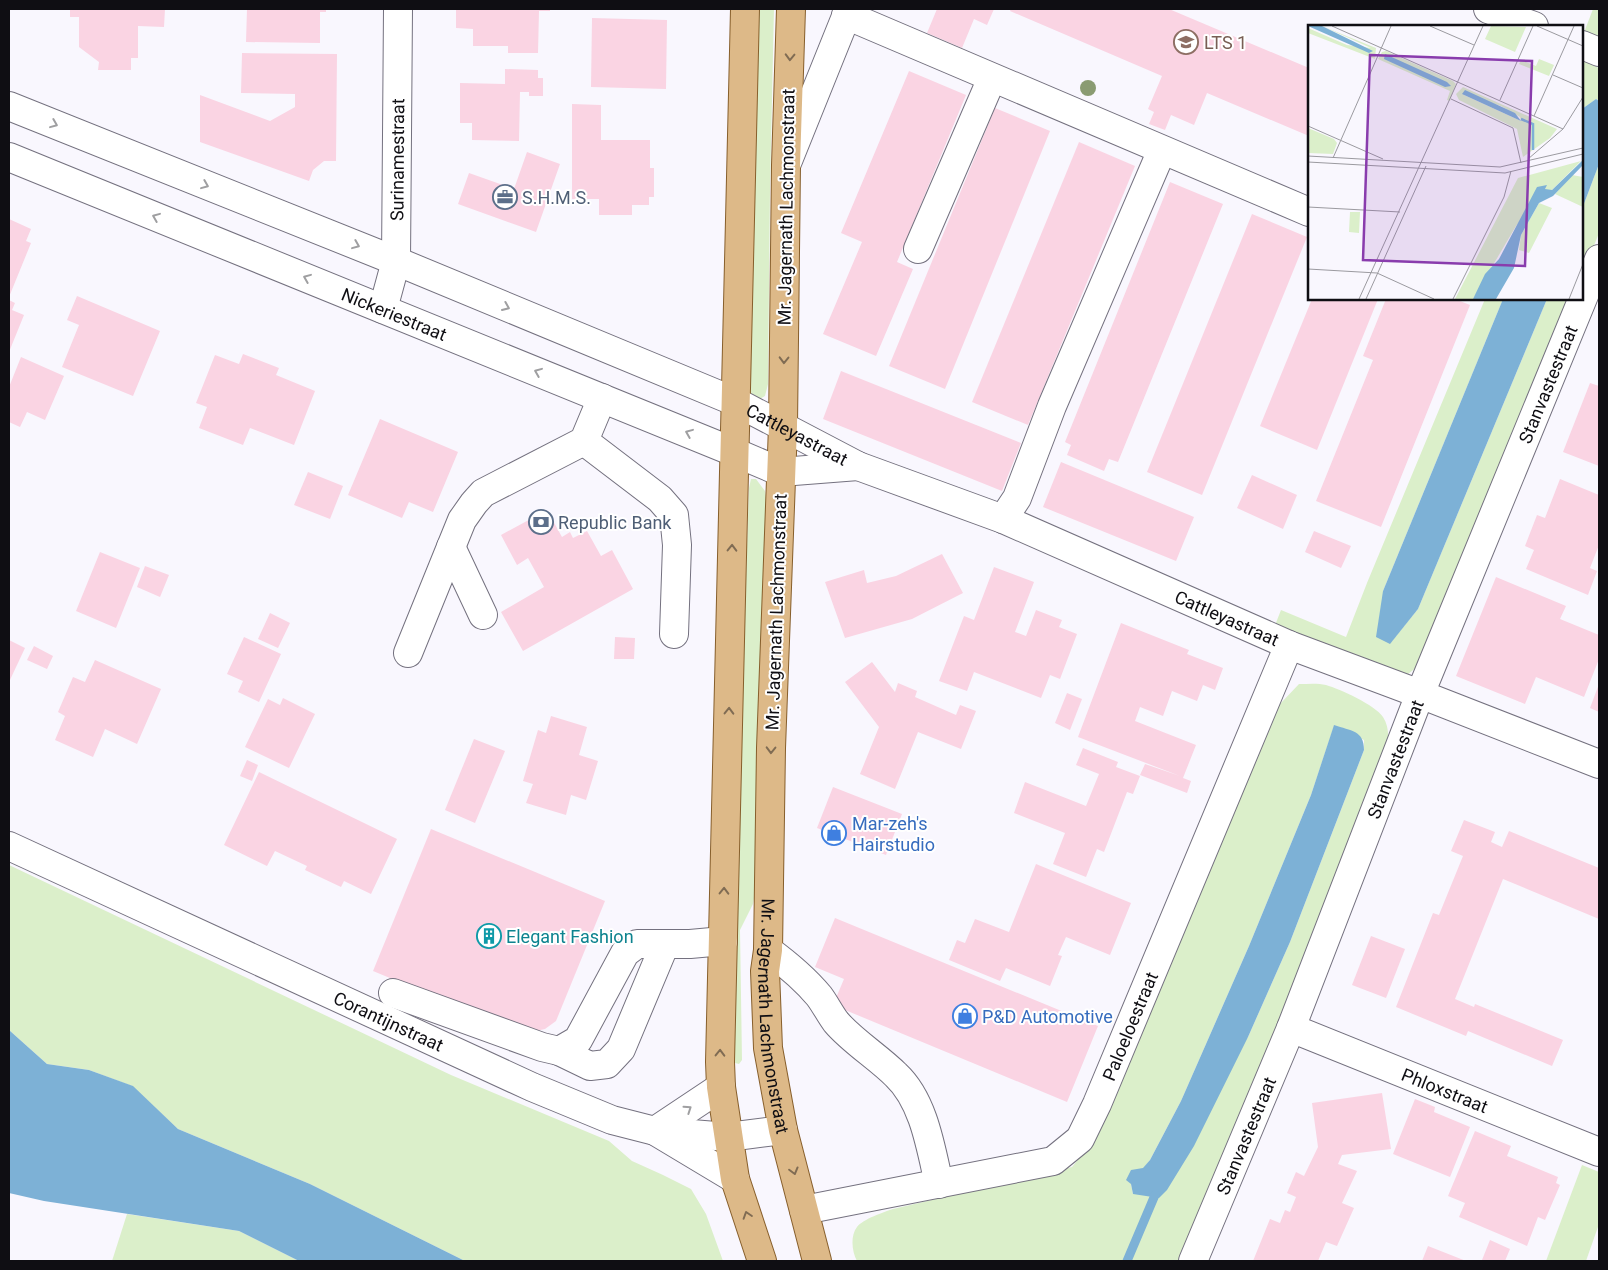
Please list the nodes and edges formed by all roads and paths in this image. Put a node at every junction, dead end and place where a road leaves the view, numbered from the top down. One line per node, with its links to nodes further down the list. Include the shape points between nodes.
1 (398, 9): 17 (street, Surinamestraat)
2 (745, 9): 22 (main road)
3 (791, 9): 13 (main road, Mr. Jagernath Lachmonstraat, one-way to 13)
4 (1492, 9): 6 (street)
5 (848, 12): 9 (street); 13 (street)
6 (1532, 25)
7 (1583, 45): 8 (street)
8 (1599, 52)
9 (992, 78): 11 (street); 15 (street)
10 (9, 106): 17 (street, one-way to 17)
11 (1162, 150): 14 (street); 28 (street, via 1052,406 1017,498)
12 (9, 158): 20 (street, Nickeriestraat, one-way to 12)
13 (786, 165): 23 (main road, Mr. Jagernath Lachmonstraat, one-way to 23)
14 (1308, 212)
15 (918, 249)
16 (1599, 259): 18 (street, Stanvastestraat)
17 (396, 261): 20 (street, Surinamestraat); 22 (street, one-way to 22)
18 (1583, 298)
19 (1582, 300): 34 (street, Stanvastestraat)
20 (383, 309): 21 (street, Nickeriestraat, one-way to 20)
21 (602, 398): 24 (street); 25 (street, Nickeriestraat, one-way to 21)
22 (736, 402): 23 (street, Cattleyastraat); 25 (main road)
23 (783, 426): 26 (street, Cattleyastraat); 27 (main road, Mr. Jagernath Lachmonstraat)
24 (584, 442): 29 (street, via 483,493 462,520); 31 (street, via 660,498 674,515 677,545)
25 (734, 452): 27 (street, Nickeriestraat); 37 (main road, one-way to 25)
26 (858, 466): 27 (street, Cattleyastraat); 28 (street, Cattleyastraat)
27 (780, 472): 39 (main road, Mr. Jagernath Lachmonstraat, one-way to 39)
28 (1003, 520): 32 (street, Cattleyastraat)
29 (451, 547): 30 (street); 33 (street)
30 (483, 616)
31 (674, 634)
32 (1289, 645): 34 (street, Cattleyastraat); 49 (street, Paloeloestraat, via 1080,1140 1053,1162)
33 (408, 653)
34 (1420, 694): 35 (street, Cattleyastraat); 41 (street, Stanvastestraat)
35 (1599, 764)
36 (9, 846): 45 (street, Corantijnstraat, via 532,1087 612,1120)
37 (723, 941): 38 (street); 43 (main road, one-way to 37)
38 (665, 944): 42 (street, via 637,944 625,953 578,1040); 42 (street, via 621,1048 607,1064 590,1066)
39 (768, 950): 44 (main road, Mr. Jagernath Lachmonstraat, via 765,971 768,1048); 49 (street, via 806,980 836,1022 898,1076 917,1104)
40 (394, 993): 42 (street)
41 (1291, 1028): 47 (street, Phloxstraat); 54 (street, Stanvastestraat)
42 (559, 1051)
43 (721, 1087): 45 (street, one-way to 43); 46 (main road)
44 (783, 1130): 46 (street, Corantijnstraat); 50 (main road, Mr. Jagernath Lachmonstraat, one-way to 50)
45 (655, 1131): 46 (street, Corantijnstraat); 48 (street)
46 (728, 1136): 48 (main road)
47 (1599, 1152)
48 (735, 1179): 51 (main road, one-way to 48)
49 (939, 1184): 50 (street, Paloeloestraat)
50 (804, 1210): 52 (main road, Mr. Jagernath Lachmonstraat); 53 (main road)
51 (762, 1261)
52 (817, 1261)
53 (836, 1261)
54 (1193, 1261)

